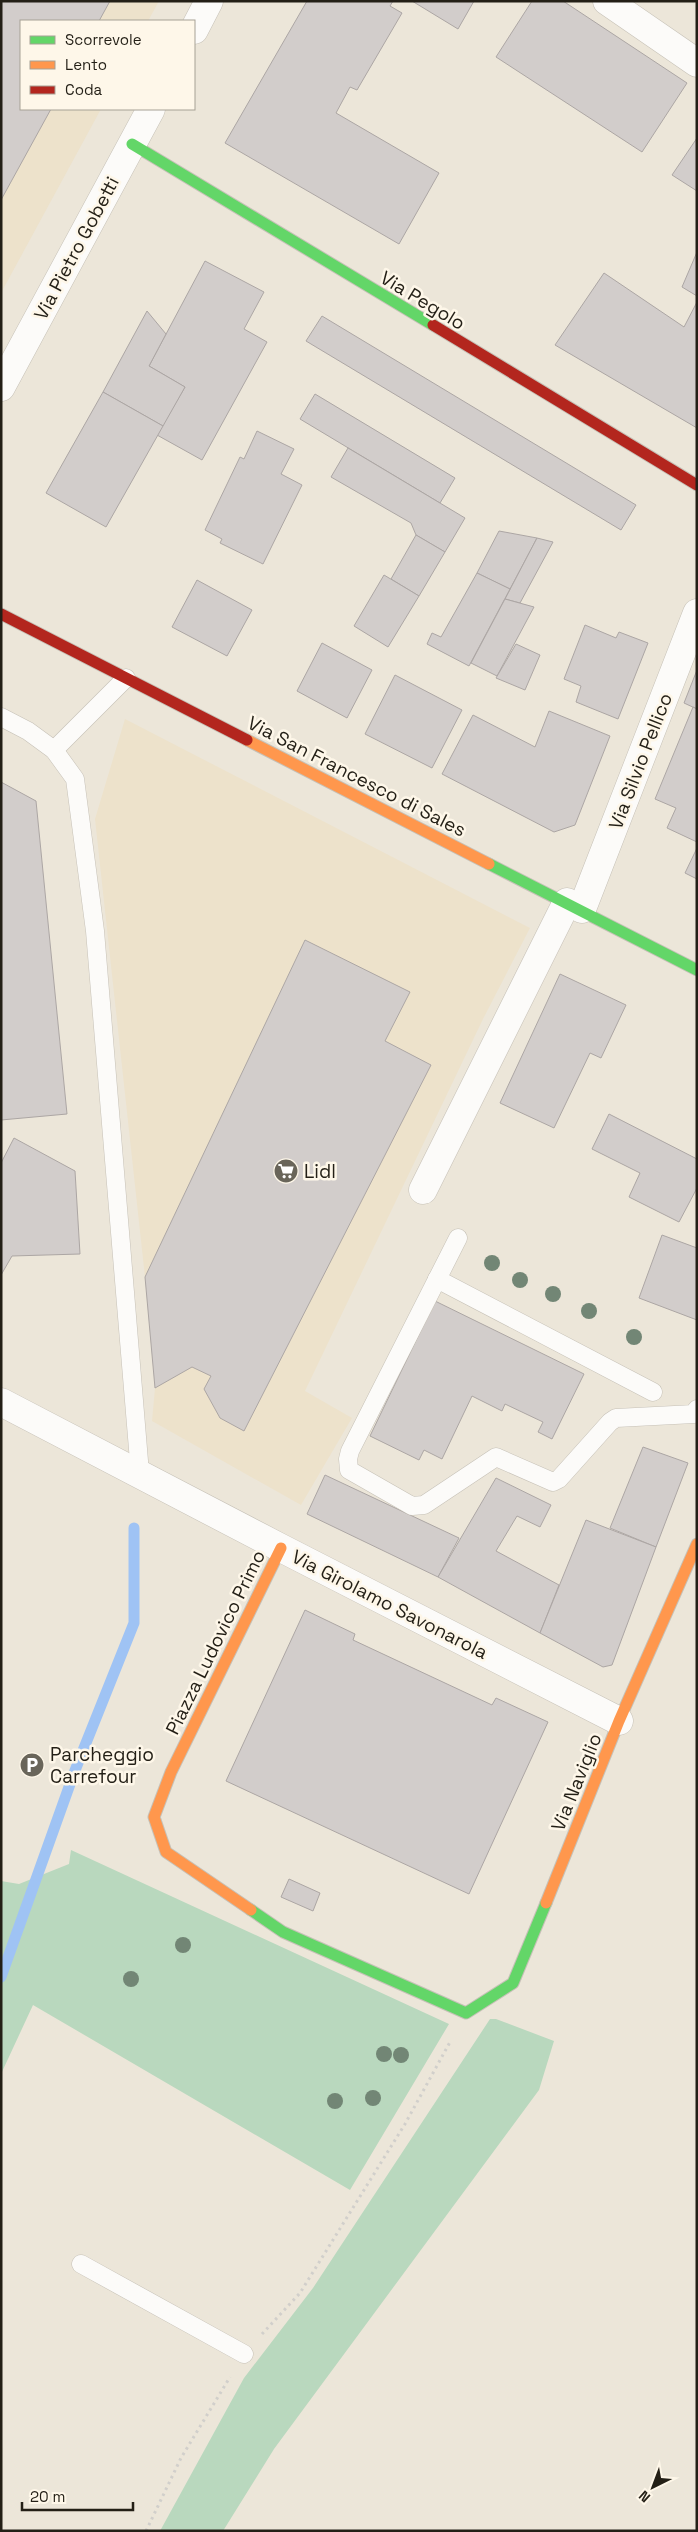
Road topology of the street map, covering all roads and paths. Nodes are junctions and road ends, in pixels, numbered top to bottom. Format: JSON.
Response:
{"nodes":[{"id":1,"x":209,"y":1,"type":"edge"},
{"id":2,"x":607,"y":1,"type":"edge"},
{"id":3,"x":195,"y":28,"type":"edge"},
{"id":4,"x":697,"y":63,"type":"edge"},
{"id":5,"x":150,"y":110,"type":"edge"},
{"id":6,"x":132,"y":144,"type":"junction"},
{"id":7,"x":1,"y":387,"type":"edge"},
{"id":8,"x":697,"y":485,"type":"edge"},
{"id":9,"x":697,"y":612,"type":"edge"},
{"id":10,"x":1,"y":614,"type":"edge"},
{"id":11,"x":126,"y":678,"type":"junction"},
{"id":12,"x":1,"y":717,"type":"edge"},
{"id":13,"x":54,"y":750,"type":"junction"},
{"id":14,"x":574,"y":906,"type":"junction"},
{"id":15,"x":697,"y":970,"type":"edge"},
{"id":16,"x":423,"y":1190,"type":"dead end"},
{"id":17,"x":458,"y":1238,"type":"dead end"},
{"id":18,"x":437,"y":1280,"type":"junction"},
{"id":19,"x":654,"y":1392,"type":"dead end"},
{"id":20,"x":1,"y":1402,"type":"edge"},
{"id":21,"x":696,"y":1414,"type":"edge"},
{"id":22,"x":140,"y":1473,"type":"junction"},
{"id":23,"x":697,"y":1544,"type":"edge"},
{"id":24,"x":281,"y":1548,"type":"junction"},
{"id":25,"x":620,"y":1721,"type":"junction"},
{"id":26,"x":466,"y":2013,"type":"junction"},
{"id":27,"x":81,"y":2264,"type":"dead end"},
{"id":28,"x":244,"y":2354,"type":"junction"},
{"id":29,"x":146,"y":2531,"type":"edge"}],
"edges":[{"from":1,"to":3,"type":"street"},
{"from":2,"to":4,"type":"street"},
{"from":5,"to":6,"type":"street","name":"Via Pietro Gobetti"},
{"from":6,"to":7,"type":"street","name":"Via Pietro Gobetti"},
{"from":6,"to":8,"type":"street","name":"Via Pegolo"},
{"from":9,"to":14,"type":"street","name":"Via Silvio Pellico"},
{"from":10,"to":11,"type":"street","name":"Via San Francesco di Sales"},
{"from":11,"to":13,"type":"lane"},
{"from":11,"to":14,"type":"street","name":"Via San Francesco di Sales"},
{"from":12,"to":13,"type":"lane"},
{"from":13,"to":22,"type":"lane"},
{"from":14,"to":15,"type":"street","name":"Via San Francesco di Sales"},
{"from":14,"to":16,"type":"street","name":"Via Silvio Pellico"},
{"from":17,"to":18,"type":"lane"},
{"from":18,"to":19,"type":"lane"},
{"from":18,"to":21,"type":"lane"},
{"from":20,"to":22,"type":"street","name":"Via Girolamo Savonarola"},
{"from":22,"to":24,"type":"street","name":"Via Girolamo Savonarola"},
{"from":23,"to":25,"type":"street","name":"Via Naviglio"},
{"from":24,"to":25,"type":"street","name":"Via Girolamo Savonarola"},
{"from":24,"to":26,"type":"street","name":"Piazza Ludovico Primo"},
{"from":25,"to":26,"type":"street","name":"Via Naviglio"},
{"from":26,"to":28,"type":"path"},
{"from":27,"to":28,"type":"lane"},
{"from":28,"to":29,"type":"path"}]}
